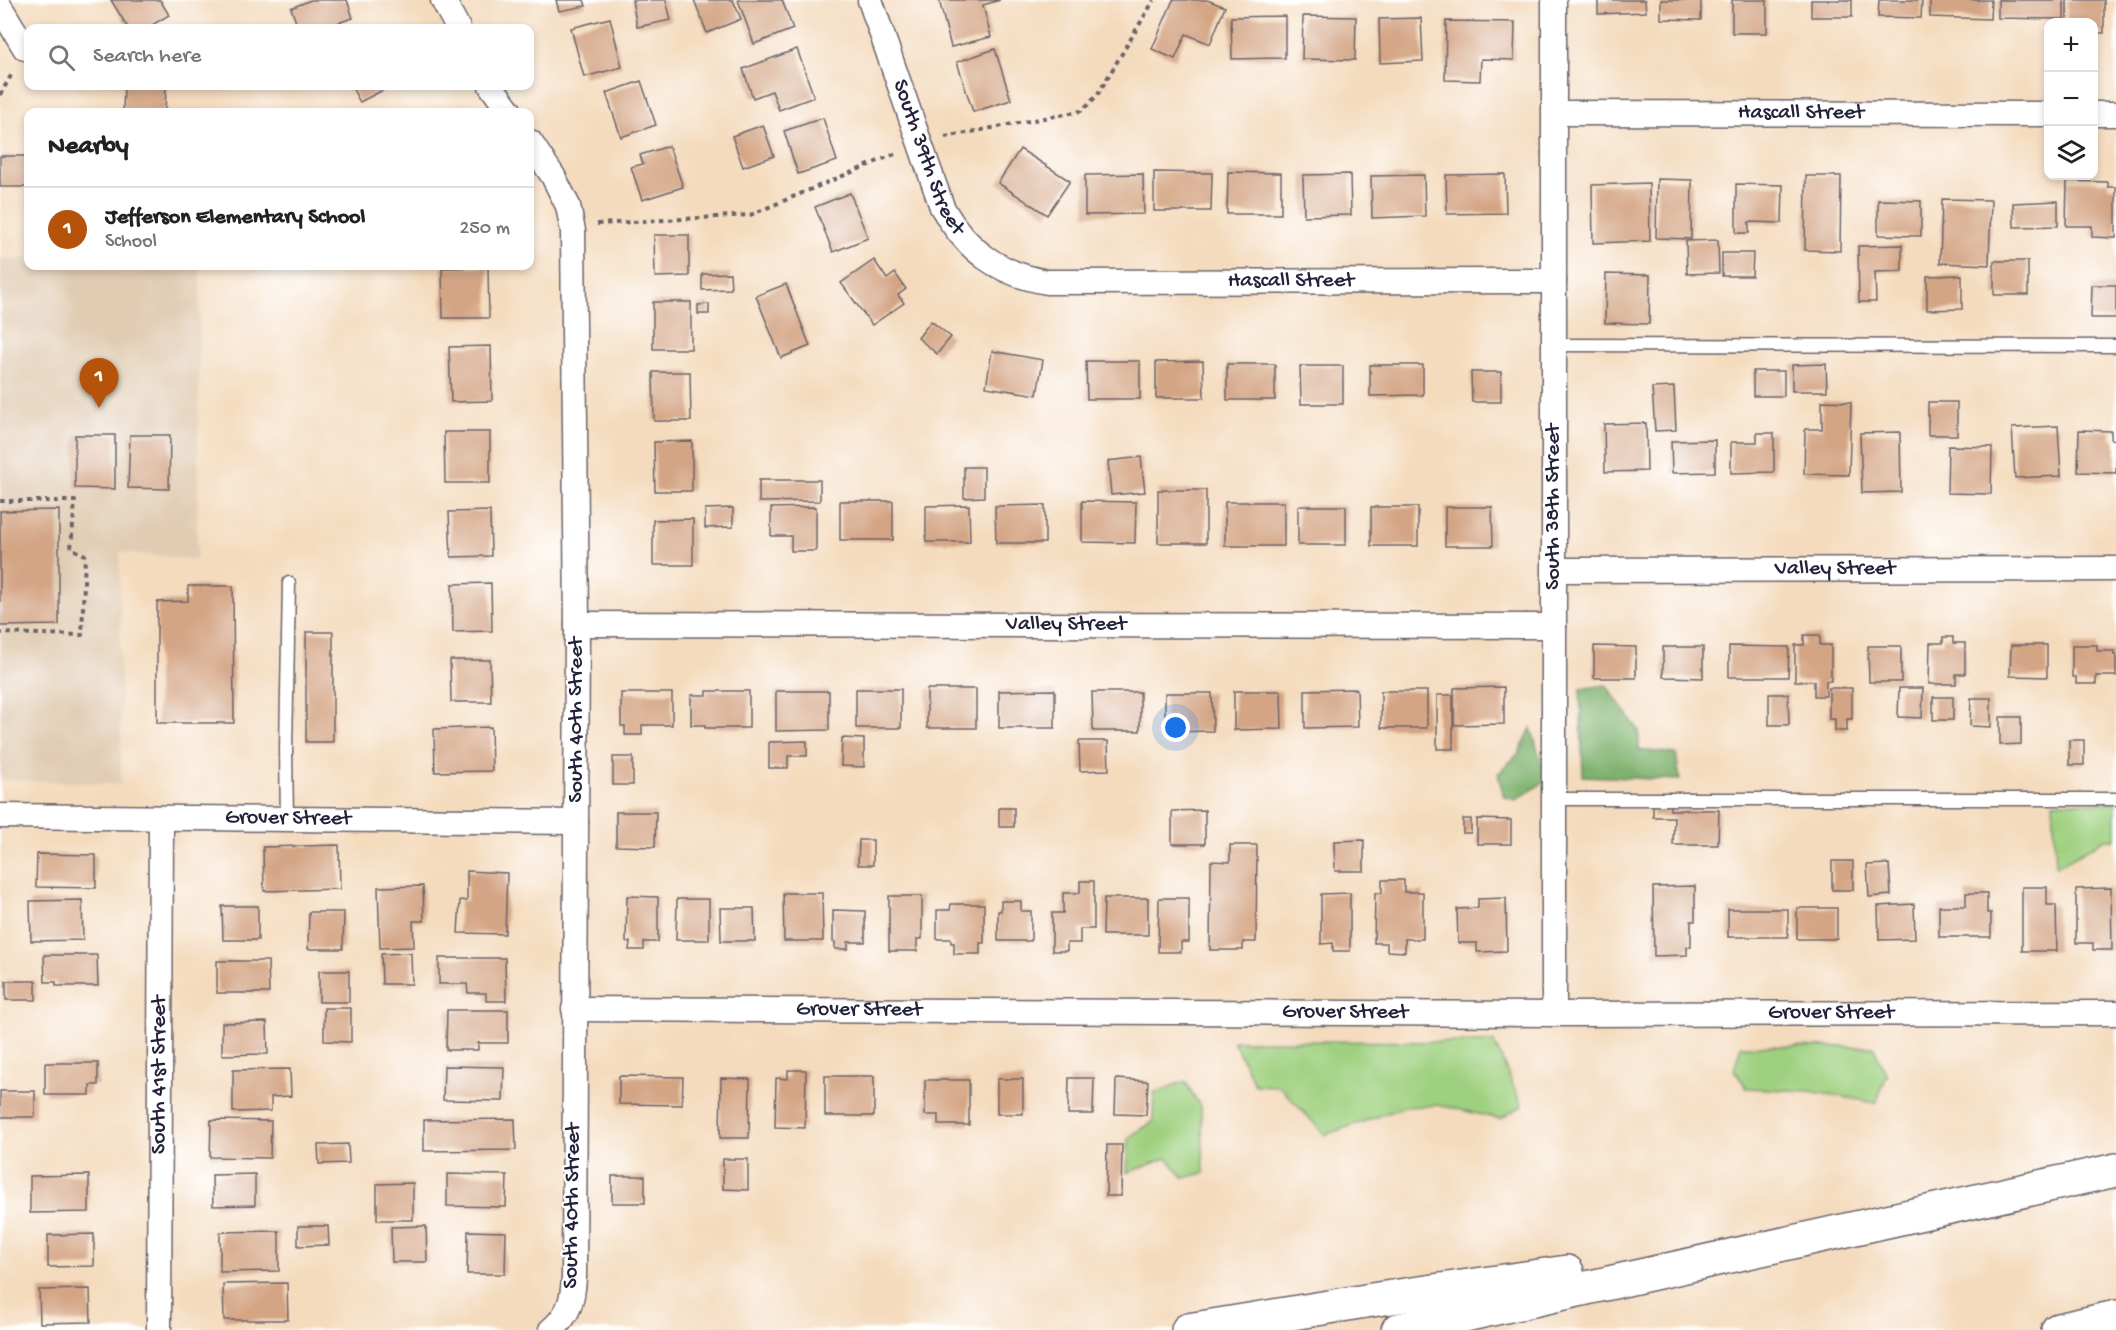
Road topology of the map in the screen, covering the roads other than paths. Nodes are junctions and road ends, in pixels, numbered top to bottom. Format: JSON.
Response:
{"nodes":[{"id":1,"x":443,"y":0,"type":"edge"},
{"id":2,"x":870,"y":0,"type":"edge"},
{"id":3,"x":1554,"y":0,"type":"edge"},
{"id":4,"x":0,"y":7,"type":"edge"},
{"id":5,"x":456,"y":24,"type":"edge"},
{"id":6,"x":24,"y":46,"type":"edge"},
{"id":7,"x":494,"y":90,"type":"edge"},
{"id":8,"x":507,"y":108,"type":"edge"},
{"id":9,"x":1555,"y":113,"type":"junction"},
{"id":10,"x":2044,"y":114,"type":"edge"},
{"id":11,"x":2098,"y":114,"type":"edge"},
{"id":12,"x":2116,"y":114,"type":"edge"},
{"id":13,"x":534,"y":148,"type":"edge"},
{"id":14,"x":1028,"y":279,"type":"joint"},
{"id":15,"x":1554,"y":281,"type":"junction"},
{"id":16,"x":1554,"y":345,"type":"junction"},
{"id":17,"x":2116,"y":346,"type":"edge"},
{"id":18,"x":2116,"y":569,"type":"edge"},
{"id":19,"x":1555,"y":570,"type":"junction"},
{"id":20,"x":290,"y":583,"type":"dead end"},
{"id":21,"x":577,"y":624,"type":"junction"},
{"id":22,"x":1554,"y":626,"type":"junction"},
{"id":23,"x":1554,"y":799,"type":"junction"},
{"id":24,"x":2116,"y":799,"type":"edge"},
{"id":25,"x":0,"y":816,"type":"edge"},
{"id":26,"x":161,"y":819,"type":"junction"},
{"id":27,"x":287,"y":820,"type":"junction"},
{"id":28,"x":576,"y":822,"type":"junction"},
{"id":29,"x":574,"y":1009,"type":"junction"},
{"id":30,"x":2116,"y":1013,"type":"edge"},
{"id":31,"x":1554,"y":1014,"type":"junction"},
{"id":32,"x":2116,"y":1170,"type":"edge"},
{"id":33,"x":1818,"y":1236,"type":"junction"},
{"id":34,"x":2116,"y":1317,"type":"edge"},
{"id":35,"x":159,"y":1330,"type":"edge"},
{"id":36,"x":551,"y":1330,"type":"edge"},
{"id":37,"x":1188,"y":1330,"type":"edge"},
{"id":38,"x":1398,"y":1330,"type":"edge"},
{"id":39,"x":2058,"y":1330,"type":"edge"}],
"edges":[{"from":1,"to":5,"type":"street"},
{"from":2,"to":14,"type":"street","name":"South 39th Street"},
{"from":3,"to":9,"type":"street","name":"South 38th Street"},
{"from":4,"to":6,"type":"street"},
{"from":7,"to":8,"type":"street"},
{"from":9,"to":10,"type":"street","name":"Hascall Street"},
{"from":9,"to":15,"type":"street","name":"South 38th Street"},
{"from":11,"to":12,"type":"street"},
{"from":13,"to":21,"type":"street","name":"South 40th Street"},
{"from":14,"to":15,"type":"street","name":"Hascall Street"},
{"from":15,"to":16,"type":"street","name":"South 38th Street"},
{"from":16,"to":17,"type":"lane"},
{"from":16,"to":19,"type":"street","name":"South 38th Street"},
{"from":18,"to":19,"type":"street","name":"Valley Street"},
{"from":19,"to":22,"type":"street","name":"South 38th Street"},
{"from":20,"to":27,"type":"lane"},
{"from":21,"to":22,"type":"street","name":"Valley Street"},
{"from":21,"to":28,"type":"street","name":"South 40th Street"},
{"from":22,"to":23,"type":"street","name":"South 38th Street"},
{"from":23,"to":24,"type":"lane"},
{"from":23,"to":31,"type":"street","name":"South 38th Street"},
{"from":25,"to":26,"type":"street","name":"Grover Street"},
{"from":26,"to":27,"type":"street","name":"Grover Street"},
{"from":26,"to":35,"type":"street","name":"South 41st Street"},
{"from":27,"to":28,"type":"street","name":"Grover Street"},
{"from":28,"to":29,"type":"street","name":"South 40th Street"},
{"from":29,"to":31,"type":"street","name":"Grover Street"},
{"from":29,"to":36,"type":"street","name":"South 40th Street"},
{"from":30,"to":31,"type":"street","name":"Grover Street"},
{"from":32,"to":33,"type":"highway"},
{"from":33,"to":37,"type":"highway"},
{"from":33,"to":38,"type":"highway"},
{"from":34,"to":39,"type":"highway"}]}
